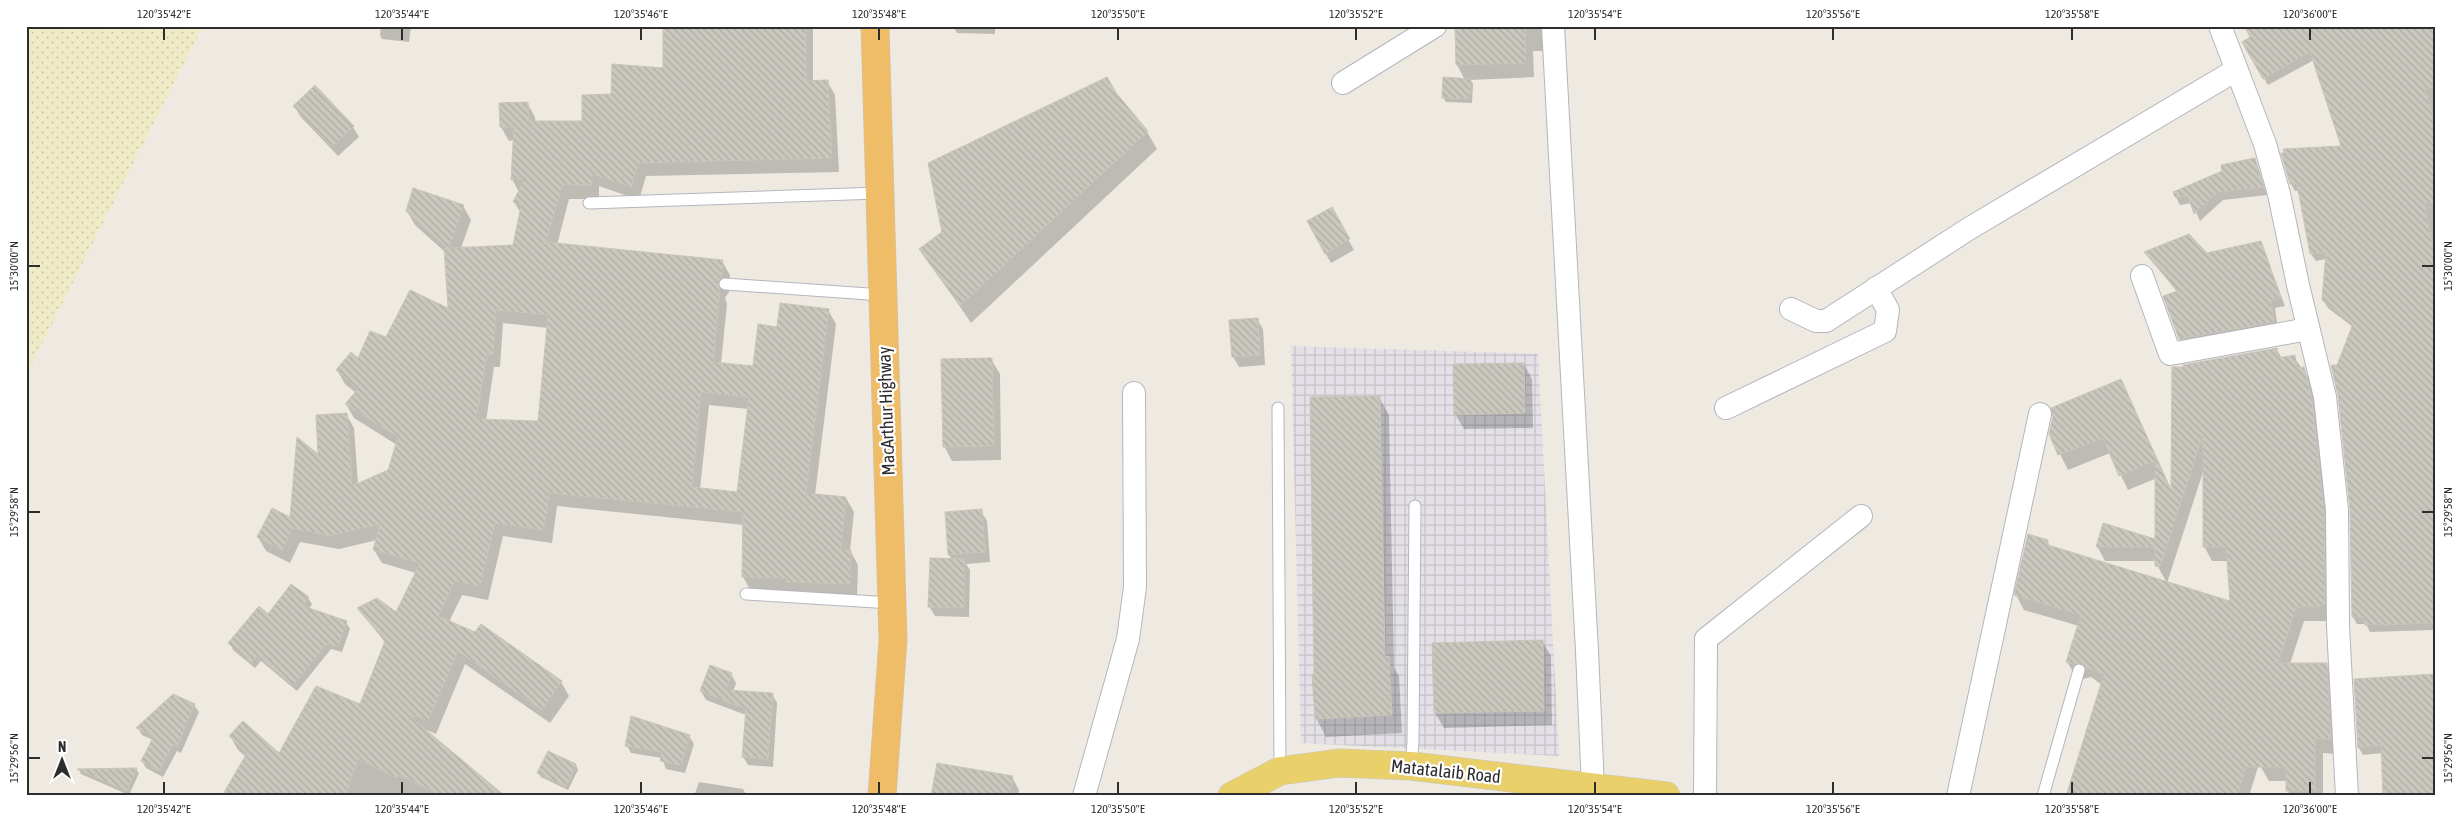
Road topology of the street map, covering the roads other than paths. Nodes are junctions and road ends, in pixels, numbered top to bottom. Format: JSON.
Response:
{"nodes":[{"id":1,"x":874,"y":26,"type":"edge"},
{"id":2,"x":1435,"y":26,"type":"edge"},
{"id":3,"x":1553,"y":26,"type":"edge"},
{"id":4,"x":2220,"y":26,"type":"edge"},
{"id":5,"x":2236,"y":70,"type":"junction"},
{"id":6,"x":1343,"y":83,"type":"dead end"},
{"id":7,"x":880,"y":193,"type":"junction"},
{"id":8,"x":589,"y":203,"type":"dead end"},
{"id":9,"x":2142,"y":276,"type":"dead end"},
{"id":10,"x":725,"y":284,"type":"dead end"},
{"id":11,"x":1876,"y":288,"type":"junction"},
{"id":12,"x":882,"y":295,"type":"junction"},
{"id":13,"x":1791,"y":309,"type":"dead end"},
{"id":14,"x":2308,"y":329,"type":"junction"},
{"id":15,"x":1134,"y":393,"type":"dead end"},
{"id":16,"x":1278,"y":408,"type":"dead end"},
{"id":17,"x":1726,"y":408,"type":"dead end"},
{"id":18,"x":2040,"y":414,"type":"dead end"},
{"id":19,"x":1415,"y":506,"type":"dead end"},
{"id":20,"x":1861,"y":516,"type":"dead end"},
{"id":21,"x":746,"y":594,"type":"dead end"},
{"id":22,"x":892,"y":603,"type":"junction"},
{"id":23,"x":2079,"y":670,"type":"dead end"},
{"id":24,"x":1411,"y":766,"type":"junction"},
{"id":25,"x":1280,"y":771,"type":"junction"},
{"id":26,"x":1592,"y":788,"type":"junction"},
{"id":27,"x":882,"y":796,"type":"edge"},
{"id":28,"x":1084,"y":796,"type":"edge"},
{"id":29,"x":1232,"y":796,"type":"edge"},
{"id":30,"x":1666,"y":796,"type":"edge"},
{"id":31,"x":1705,"y":796,"type":"edge"},
{"id":32,"x":1958,"y":796,"type":"edge"},
{"id":33,"x":2043,"y":796,"type":"edge"},
{"id":34,"x":2347,"y":796,"type":"edge"}],
"edges":[{"from":1,"to":7,"type":"highway","name":"MacArthur Highway"},
{"from":2,"to":6,"type":"street"},
{"from":3,"to":26,"type":"street"},
{"from":4,"to":5,"type":"street"},
{"from":5,"to":11,"type":"street"},
{"from":5,"to":14,"type":"street"},
{"from":7,"to":8,"type":"lane"},
{"from":7,"to":12,"type":"highway","name":"MacArthur Highway"},
{"from":9,"to":14,"type":"street"},
{"from":10,"to":12,"type":"lane"},
{"from":11,"to":13,"type":"street"},
{"from":11,"to":17,"type":"street"},
{"from":12,"to":22,"type":"highway","name":"MacArthur Highway"},
{"from":14,"to":34,"type":"street"},
{"from":15,"to":28,"type":"street"},
{"from":16,"to":25,"type":"lane"},
{"from":18,"to":32,"type":"street"},
{"from":19,"to":24,"type":"lane"},
{"from":20,"to":31,"type":"street"},
{"from":21,"to":22,"type":"lane"},
{"from":22,"to":27,"type":"highway","name":"MacArthur Highway"},
{"from":23,"to":33,"type":"lane"},
{"from":24,"to":25,"type":"main road","name":"Matatalaib Road"},
{"from":24,"to":26,"type":"main road","name":"Matatalaib Road"},
{"from":25,"to":29,"type":"main road","name":"Matatalaib Road"},
{"from":26,"to":30,"type":"main road","name":"Matatalaib Road"}]}
